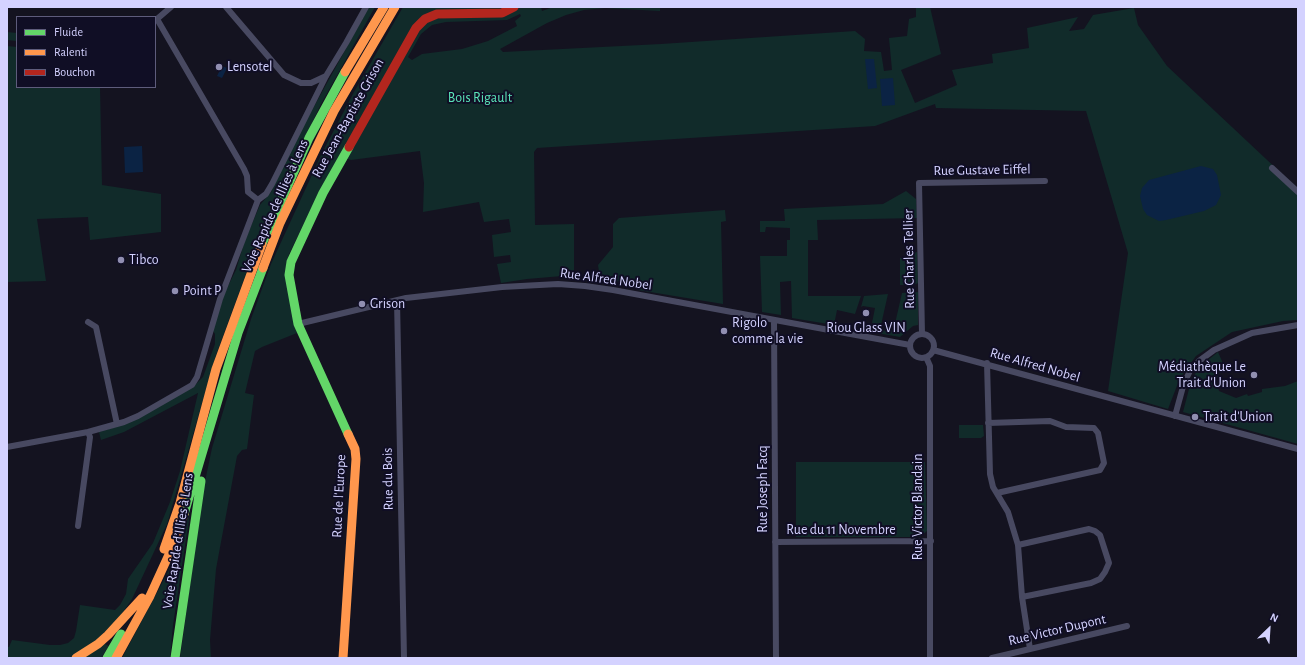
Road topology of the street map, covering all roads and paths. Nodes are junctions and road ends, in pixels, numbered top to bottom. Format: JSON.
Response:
{"nodes":[{"id":1,"x":171,"y":7,"type":"edge"},
{"id":2,"x":226,"y":7,"type":"edge"},
{"id":3,"x":366,"y":7,"type":"edge"},
{"id":4,"x":384,"y":7,"type":"edge"},
{"id":5,"x":395,"y":7,"type":"edge"},
{"id":6,"x":514,"y":7,"type":"edge"},
{"id":7,"x":326,"y":76,"type":"junction"},
{"id":8,"x":311,"y":83,"type":"junction"},
{"id":9,"x":316,"y":96,"type":"junction"},
{"id":10,"x":1272,"y":168,"type":"dead end"},
{"id":11,"x":1045,"y":180,"type":"dead end"},
{"id":12,"x":919,"y":183,"type":"joint"},
{"id":13,"x":1298,"y":192,"type":"edge"},
{"id":14,"x":258,"y":200,"type":"junction"},
{"id":15,"x":397,"y":300,"type":"junction"},
{"id":16,"x":774,"y":320,"type":"junction"},
{"id":17,"x":88,"y":322,"type":"dead end"},
{"id":18,"x":298,"y":324,"type":"junction"},
{"id":19,"x":1298,"y":325,"type":"edge"},
{"id":20,"x":922,"y":334,"type":"junction"},
{"id":21,"x":910,"y":344,"type":"junction"},
{"id":22,"x":933,"y":350,"type":"junction"},
{"id":23,"x":926,"y":357,"type":"junction"},
{"id":24,"x":987,"y":363,"type":"junction"},
{"id":25,"x":1175,"y":416,"type":"junction"},
{"id":26,"x":988,"y":423,"type":"junction"},
{"id":27,"x":117,"y":424,"type":"junction"},
{"id":28,"x":209,"y":430,"type":"junction"},
{"id":29,"x":88,"y":432,"type":"junction"},
{"id":30,"x":7,"y":447,"type":"edge"},
{"id":31,"x":1298,"y":449,"type":"edge"},
{"id":32,"x":997,"y":493,"type":"junction"},
{"id":33,"x":78,"y":526,"type":"dead end"},
{"id":34,"x":931,"y":541,"type":"junction"},
{"id":35,"x":776,"y":542,"type":"junction"},
{"id":36,"x":1018,"y":545,"type":"junction"},
{"id":37,"x":1022,"y":597,"type":"junction"},
{"id":38,"x":142,"y":598,"type":"junction"},
{"id":39,"x":1127,"y":626,"type":"dead end"},
{"id":40,"x":1030,"y":649,"type":"junction"},
{"id":41,"x":76,"y":658,"type":"edge"},
{"id":42,"x":107,"y":658,"type":"edge"},
{"id":43,"x":116,"y":658,"type":"edge"},
{"id":44,"x":175,"y":658,"type":"edge"},
{"id":45,"x":343,"y":658,"type":"edge"},
{"id":46,"x":404,"y":658,"type":"edge"},
{"id":47,"x":776,"y":658,"type":"edge"},
{"id":48,"x":930,"y":658,"type":"edge"},
{"id":49,"x":992,"y":658,"type":"edge"}],
"edges":[{"from":1,"to":14,"type":"street"},
{"from":2,"to":8,"type":"street"},
{"from":3,"to":7,"type":"street"},
{"from":4,"to":38,"type":"main road"},
{"from":5,"to":28,"type":"main road","name":"Voie Rapide de Illies à Lens"},
{"from":6,"to":18,"type":"main road","name":"Rue Jean-Baptiste Grison"},
{"from":7,"to":8,"type":"street"},
{"from":7,"to":9,"type":"street"},
{"from":8,"to":9,"type":"street"},
{"from":9,"to":14,"type":"street"},
{"from":10,"to":13,"type":"street"},
{"from":11,"to":12,"type":"street","name":"Rue Gustave Eiffel"},
{"from":12,"to":20,"type":"street","name":"Rue Charles Tellier"},
{"from":14,"to":27,"type":"street"},
{"from":15,"to":16,"type":"street","name":"Rue Alfred Nobel"},
{"from":15,"to":18,"type":"street","name":"Rue Alfred Nobel"},
{"from":15,"to":46,"type":"street","name":"Rue du Bois"},
{"from":16,"to":21,"type":"street","name":"Rue Alfred Nobel"},
{"from":16,"to":35,"type":"street","name":"Rue Joseph Facq"},
{"from":17,"to":27,"type":"street"},
{"from":18,"to":45,"type":"main road","name":"Rue de l'Europe"},
{"from":19,"to":25,"type":"street"},
{"from":20,"to":21,"type":"street"},
{"from":20,"to":22,"type":"street"},
{"from":21,"to":23,"type":"street"},
{"from":22,"to":23,"type":"street"},
{"from":22,"to":24,"type":"street","name":"Rue Alfred Nobel"},
{"from":23,"to":34,"type":"street","name":"Rue Victor Blandain"},
{"from":24,"to":25,"type":"street","name":"Rue Alfred Nobel"},
{"from":24,"to":26,"type":"street"},
{"from":25,"to":31,"type":"street","name":"Rue Alfred Nobel"},
{"from":26,"to":32,"type":"street"},
{"from":26,"to":32,"type":"street"},
{"from":27,"to":29,"type":"street"},
{"from":28,"to":43,"type":"main road"},
{"from":28,"to":44,"type":"main road","name":"Voie Rapide d’Illies à Lens"},
{"from":29,"to":30,"type":"street"},
{"from":29,"to":33,"type":"street"},
{"from":32,"to":36,"type":"street"},
{"from":34,"to":35,"type":"street","name":"Rue du 11 Novembre"},
{"from":34,"to":48,"type":"street","name":"Rue Victor Blandain"},
{"from":35,"to":47,"type":"street","name":"Rue Joseph Facq"},
{"from":36,"to":37,"type":"street"},
{"from":36,"to":37,"type":"street"},
{"from":37,"to":40,"type":"street"},
{"from":38,"to":41,"type":"main road"},
{"from":38,"to":42,"type":"main road"},
{"from":39,"to":40,"type":"street","name":"Rue Victor Dupont"},
{"from":40,"to":49,"type":"street","name":"Rue Victor Dupont"}]}
